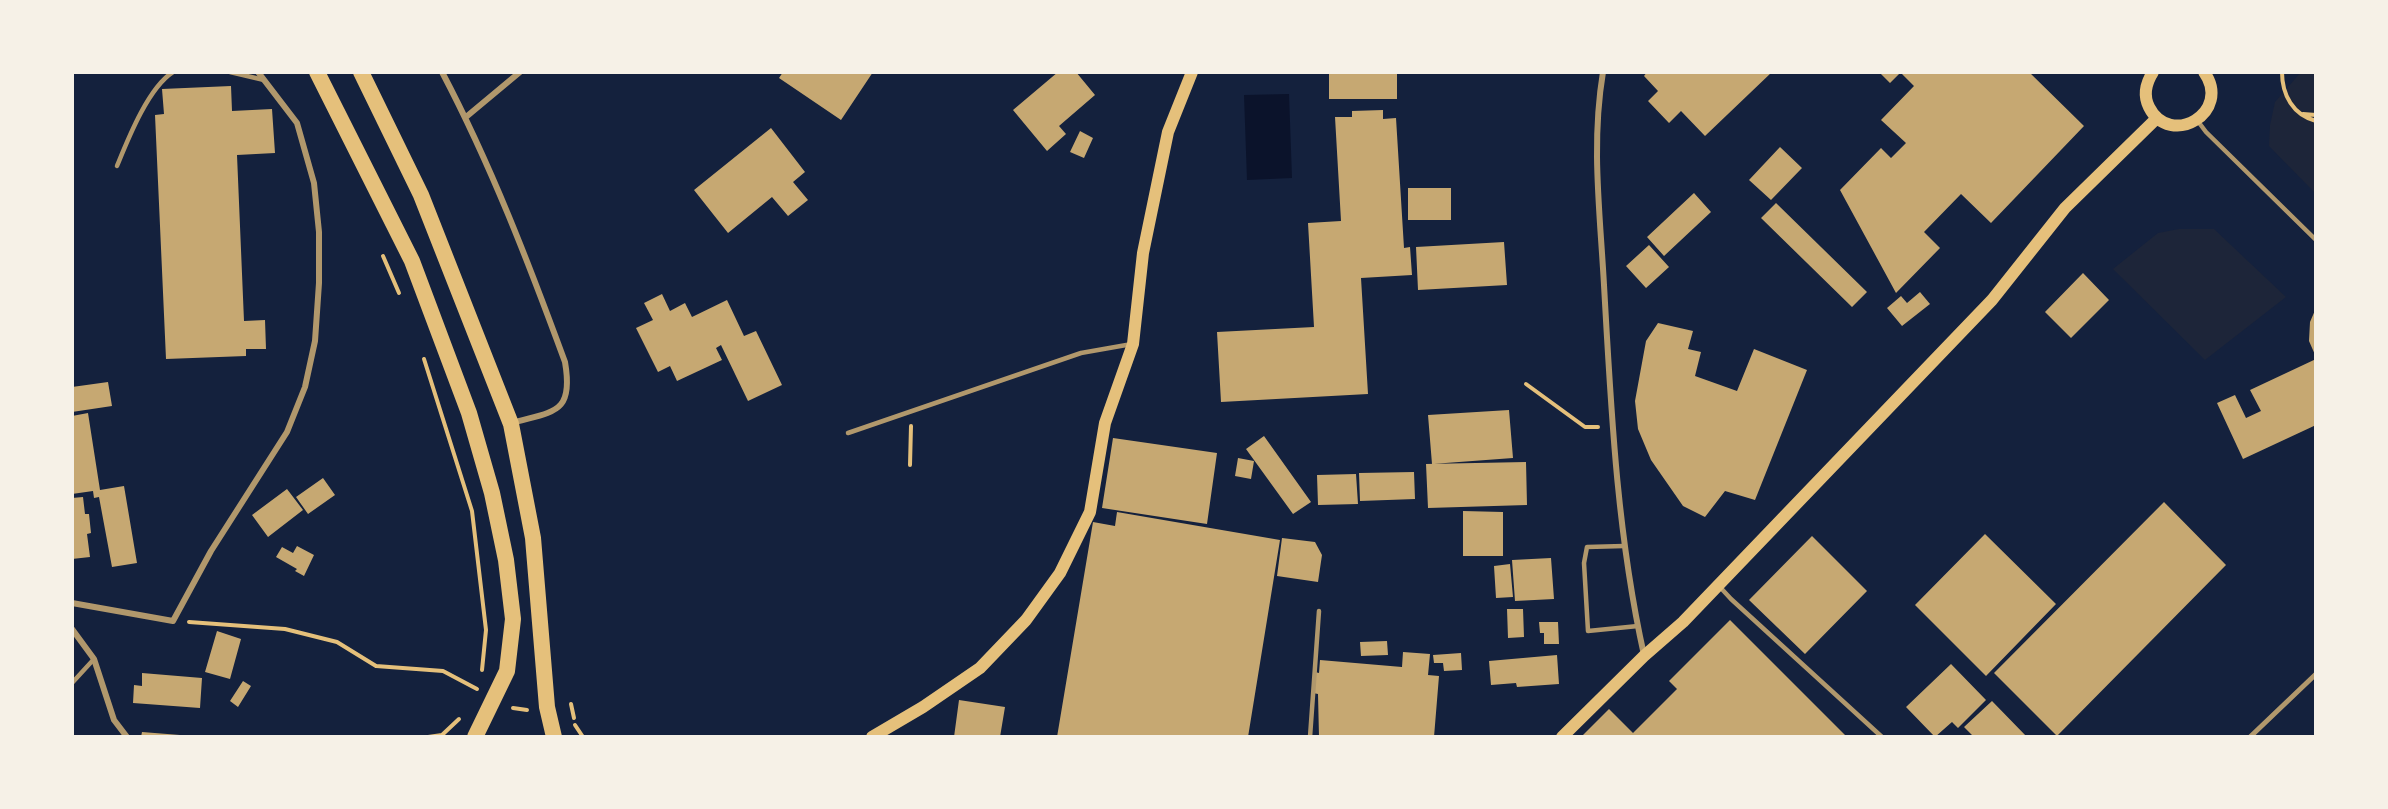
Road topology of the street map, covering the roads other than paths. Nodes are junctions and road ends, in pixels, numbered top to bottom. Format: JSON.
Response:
{"nodes":[{"id":1,"x":171,"y":72,"type":"edge"},
{"id":2,"x":230,"y":72,"type":"edge"},
{"id":3,"x":258,"y":72,"type":"edge"},
{"id":4,"x":316,"y":72,"type":"edge"},
{"id":5,"x":362,"y":72,"type":"edge"},
{"id":6,"x":442,"y":72,"type":"edge"},
{"id":7,"x":520,"y":72,"type":"edge"},
{"id":8,"x":1192,"y":72,"type":"edge"},
{"id":9,"x":1603,"y":72,"type":"edge"},
{"id":10,"x":2153,"y":72,"type":"edge"},
{"id":11,"x":2204,"y":72,"type":"edge"},
{"id":12,"x":264,"y":80,"type":"junction"},
{"id":13,"x":466,"y":117,"type":"junction"},
{"id":14,"x":2157,"y":117,"type":"junction"},
{"id":15,"x":2197,"y":120,"type":"junction"},
{"id":16,"x":117,"y":166,"type":"dead end"},
{"id":17,"x":2316,"y":240,"type":"edge"},
{"id":18,"x":1133,"y":344,"type":"junction"},
{"id":19,"x":511,"y":424,"type":"junction"},
{"id":20,"x":849,"y":433,"type":"dead end"},
{"id":21,"x":1624,"y":546,"type":"junction"},
{"id":22,"x":1718,"y":585,"type":"junction"},
{"id":23,"x":72,"y":603,"type":"edge"},
{"id":24,"x":1319,"y":612,"type":"dead end"},
{"id":25,"x":1638,"y":626,"type":"junction"},
{"id":26,"x":72,"y":629,"type":"edge"},
{"id":27,"x":1644,"y":656,"type":"junction"},
{"id":28,"x":94,"y":659,"type":"junction"},
{"id":29,"x":2316,"y":674,"type":"edge"},
{"id":30,"x":72,"y":683,"type":"edge"},
{"id":31,"x":128,"y":737,"type":"edge"},
{"id":32,"x":475,"y":737,"type":"edge"},
{"id":33,"x":554,"y":737,"type":"edge"},
{"id":34,"x":872,"y":737,"type":"edge"},
{"id":35,"x":1310,"y":737,"type":"edge"},
{"id":36,"x":1562,"y":737,"type":"edge"},
{"id":37,"x":1882,"y":737,"type":"edge"},
{"id":38,"x":2250,"y":737,"type":"edge"}],
"edges":[{"from":1,"to":16,"type":"lane"},
{"from":2,"to":12,"type":"lane"},
{"from":3,"to":12,"type":"street"},
{"from":4,"to":32,"type":"highway"},
{"from":5,"to":19,"type":"highway"},
{"from":6,"to":13,"type":"street"},
{"from":7,"to":13,"type":"street"},
{"from":8,"to":18,"type":"main road"},
{"from":9,"to":21,"type":"street"},
{"from":10,"to":14,"type":"main road"},
{"from":11,"to":15,"type":"main road"},
{"from":12,"to":23,"type":"street"},
{"from":13,"to":19,"type":"street"},
{"from":14,"to":15,"type":"main road"},
{"from":14,"to":22,"type":"main road"},
{"from":15,"to":17,"type":"lane"},
{"from":18,"to":20,"type":"lane"},
{"from":18,"to":34,"type":"main road"},
{"from":19,"to":33,"type":"highway"},
{"from":21,"to":25,"type":"street"},
{"from":21,"to":25,"type":"lane"},
{"from":22,"to":27,"type":"main road"},
{"from":22,"to":37,"type":"lane"},
{"from":24,"to":35,"type":"lane"},
{"from":25,"to":27,"type":"street"},
{"from":26,"to":28,"type":"street"},
{"from":27,"to":36,"type":"main road"},
{"from":28,"to":30,"type":"lane"},
{"from":28,"to":31,"type":"street"},
{"from":29,"to":38,"type":"street"}]}
